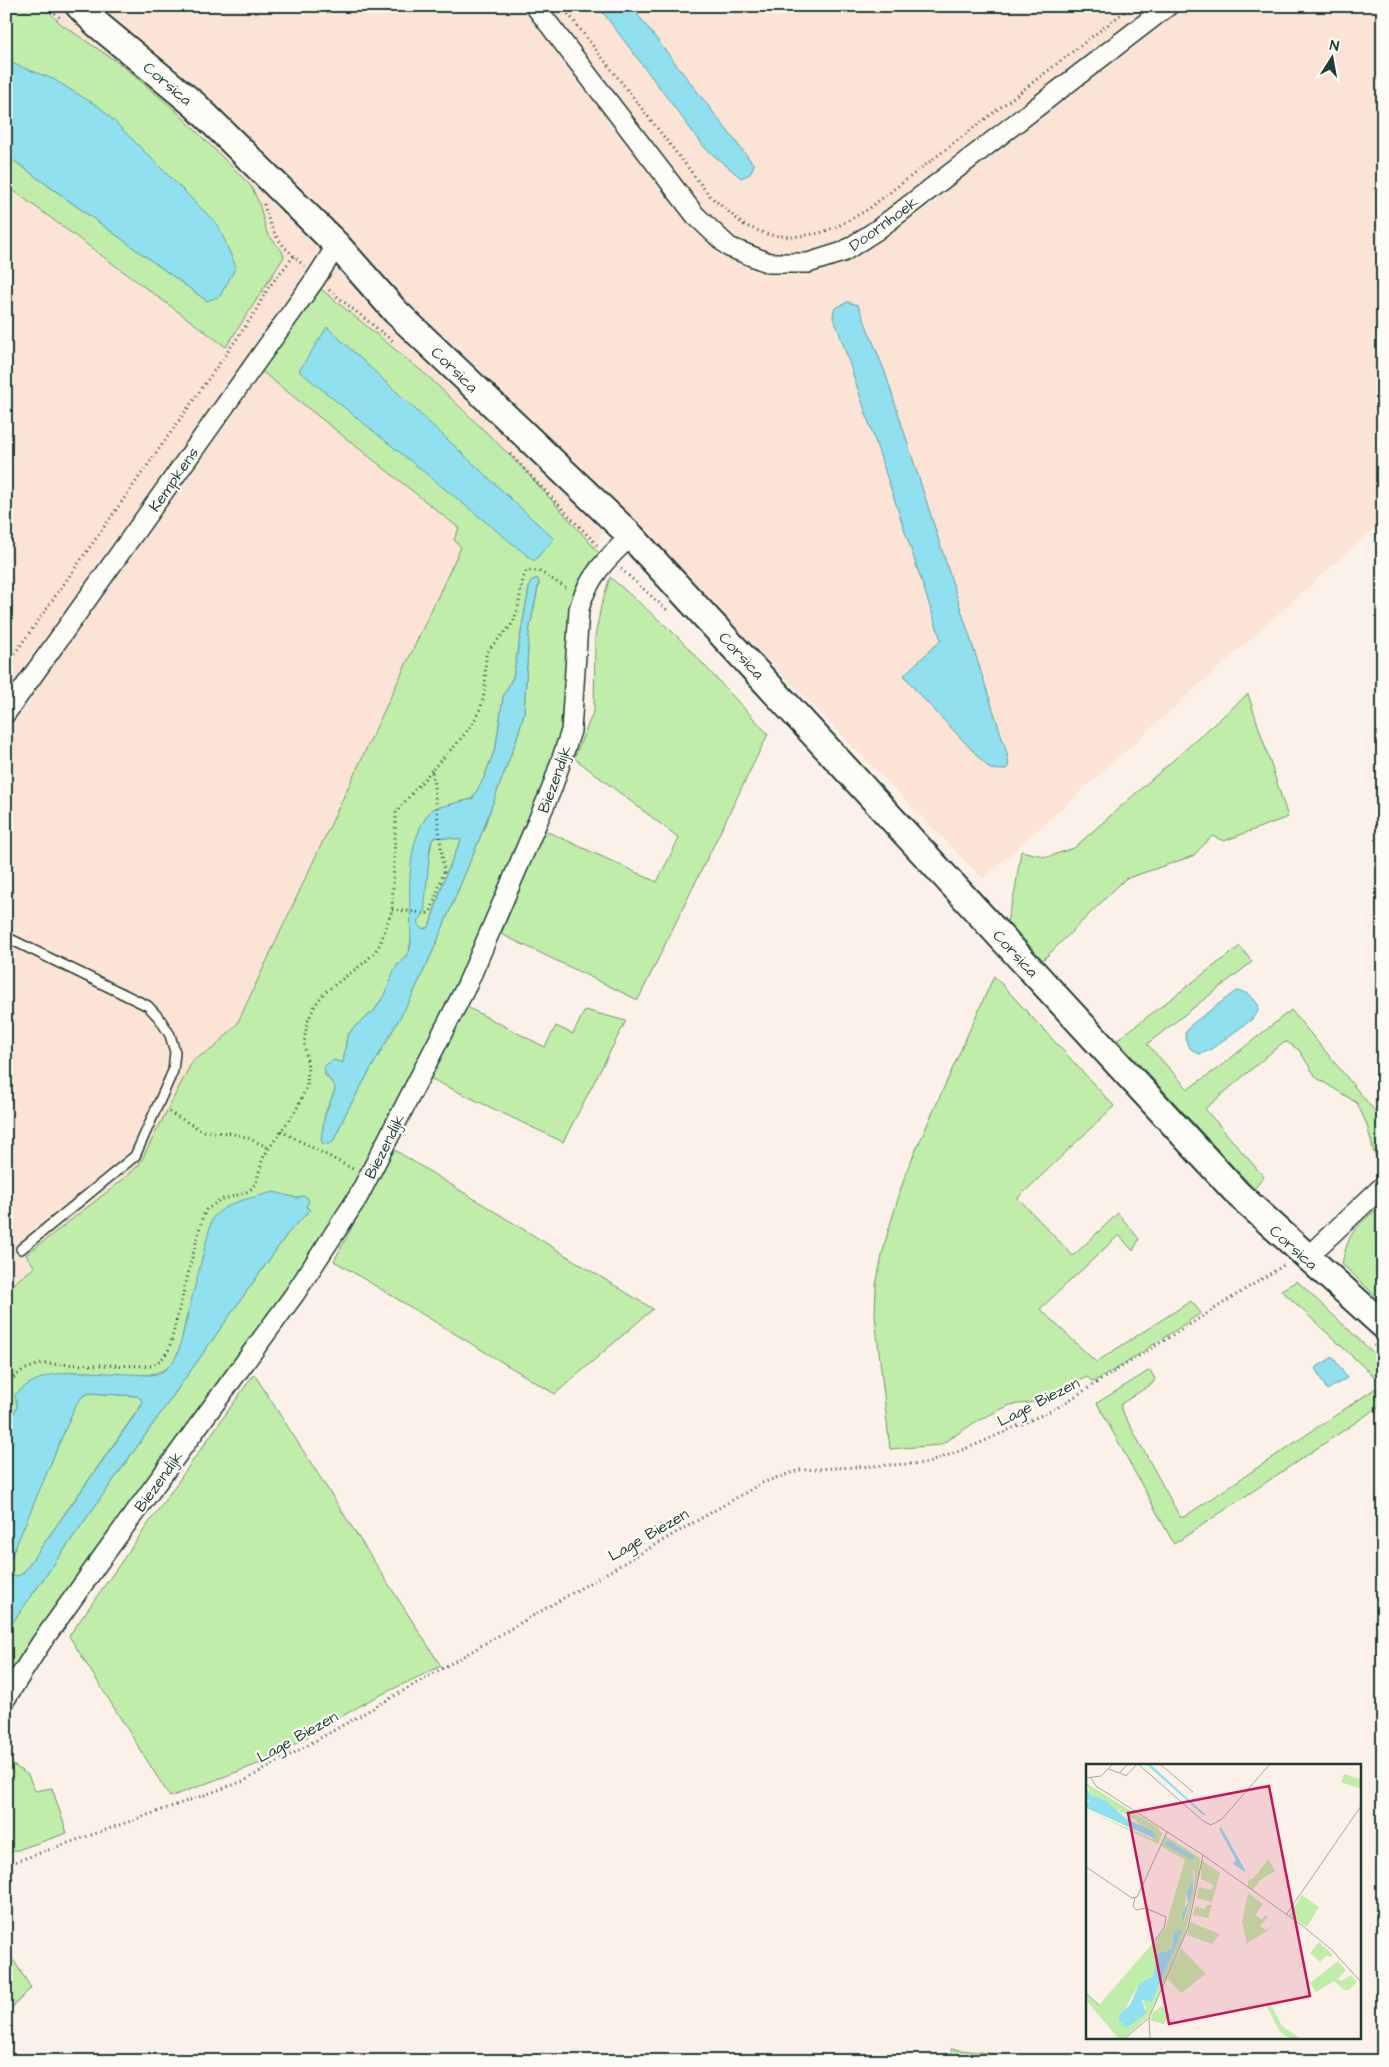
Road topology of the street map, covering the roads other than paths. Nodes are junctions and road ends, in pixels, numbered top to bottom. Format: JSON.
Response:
{"nodes":[{"id":1,"x":79,"y":6,"type":"edge"},
{"id":2,"x":535,"y":6,"type":"edge"},
{"id":3,"x":1168,"y":6,"type":"edge"},
{"id":4,"x":337,"y":245,"type":"junction"},
{"id":5,"x":631,"y":536,"type":"junction"},
{"id":6,"x":6,"y":713,"type":"edge"},
{"id":7,"x":6,"y":937,"type":"edge"},
{"id":8,"x":1383,"y":1186,"type":"edge"},
{"id":9,"x":21,"y":1249,"type":"dead end"},
{"id":10,"x":1306,"y":1258,"type":"junction"},
{"id":11,"x":1383,"y":1325,"type":"edge"},
{"id":12,"x":6,"y":1698,"type":"edge"}],
"edges":[{"from":1,"to":4,"type":"street","name":"Corsica"},
{"from":2,"to":3,"type":"street","name":"Doornhoek"},
{"from":4,"to":5,"type":"street","name":"Corsica"},
{"from":4,"to":6,"type":"street","name":"Kempkens"},
{"from":5,"to":10,"type":"street","name":"Corsica"},
{"from":5,"to":12,"type":"street","name":"Biezendijk"},
{"from":7,"to":9,"type":"lane"},
{"from":8,"to":10,"type":"street"},
{"from":10,"to":11,"type":"street","name":"Corsica"}]}
